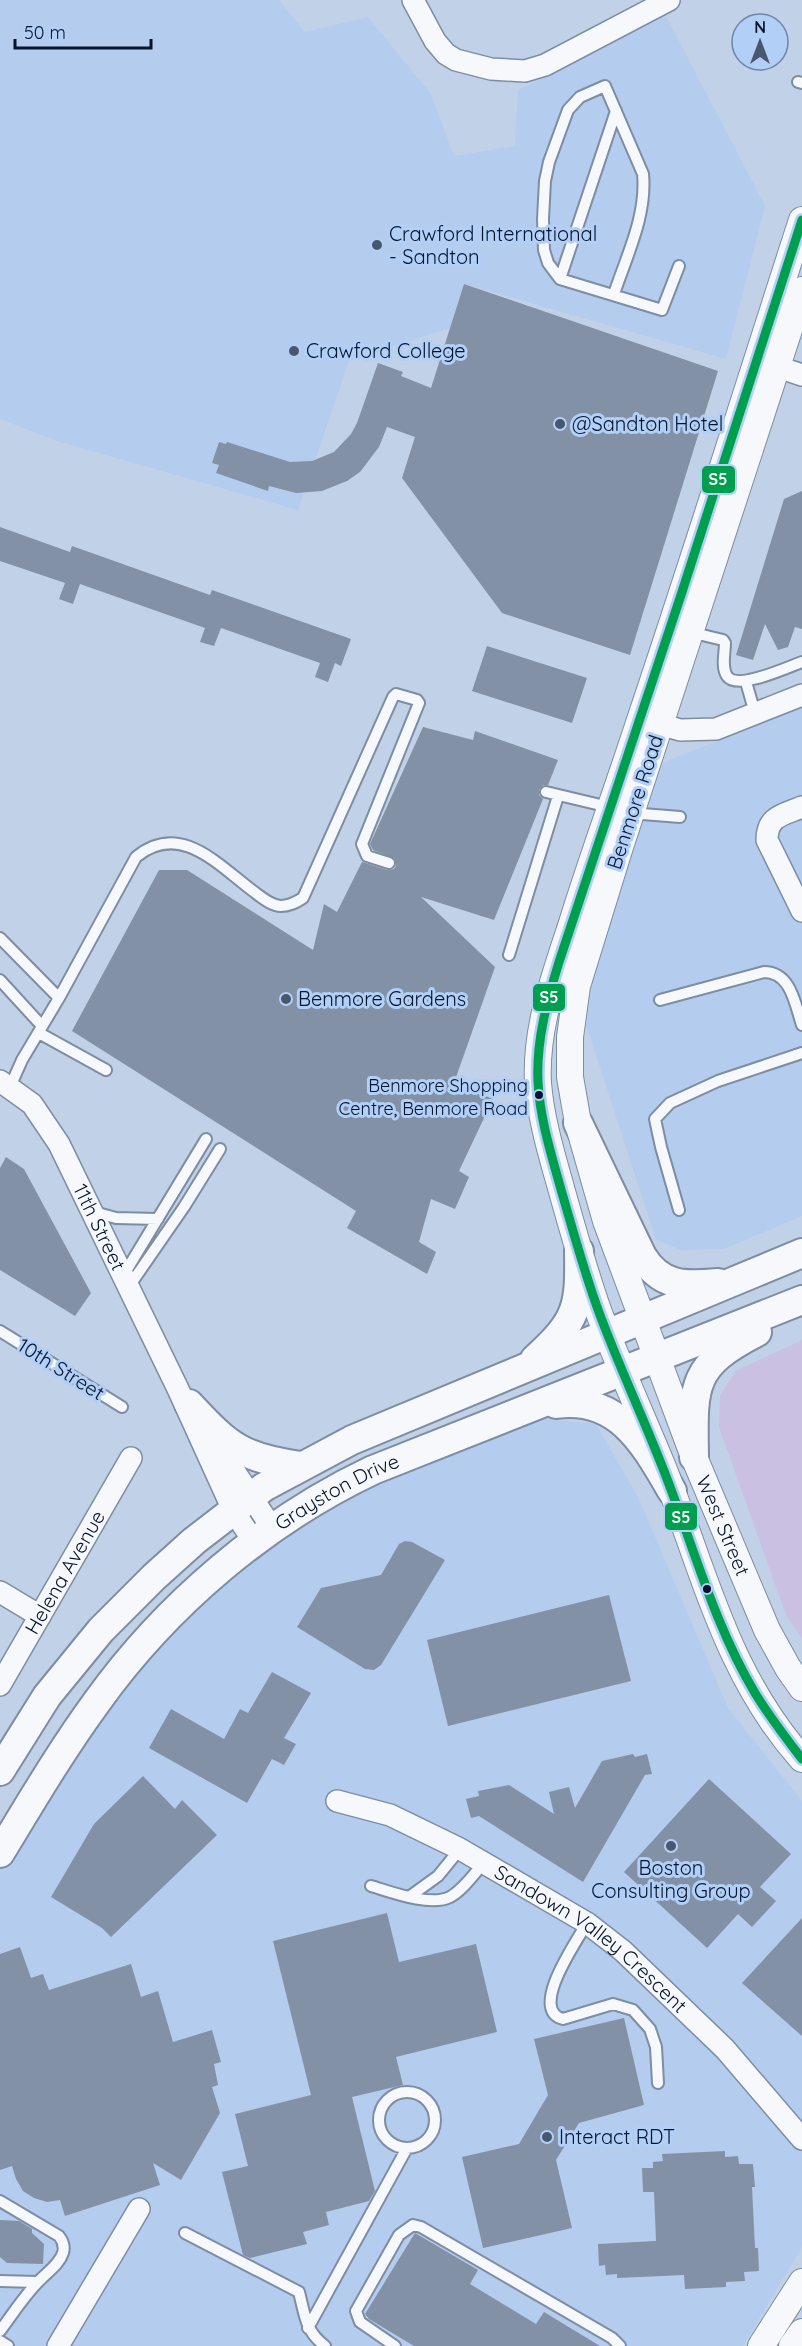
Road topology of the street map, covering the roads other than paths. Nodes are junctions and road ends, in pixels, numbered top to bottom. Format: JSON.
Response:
{"nodes":[{"id":1,"x":412,"y":0,"type":"edge"},
{"id":2,"x":669,"y":0,"type":"edge"},
{"id":3,"x":642,"y":6,"type":"edge"},
{"id":4,"x":616,"y":111,"type":"junction"},
{"id":5,"x":802,"y":220,"type":"edge"},
{"id":6,"x":679,"y":266,"type":"dead end"},
{"id":7,"x":560,"y":279,"type":"junction"},
{"id":8,"x":802,"y":290,"type":"edge"},
{"id":9,"x":614,"y":294,"type":"junction"},
{"id":10,"x":766,"y":364,"type":"junction"},
{"id":11,"x":802,"y":375,"type":"edge"},
{"id":12,"x":690,"y":632,"type":"junction"},
{"id":13,"x":802,"y":662,"type":"edge"},
{"id":14,"x":746,"y":682,"type":"junction"},
{"id":15,"x":802,"y":695,"type":"edge"},
{"id":16,"x":755,"y":713,"type":"junction"},
{"id":17,"x":650,"y":722,"type":"junction"},
{"id":18,"x":546,"y":792,"type":"dead end"},
{"id":19,"x":558,"y":796,"type":"junction"},
{"id":20,"x":802,"y":807,"type":"edge"},
{"id":21,"x":621,"y":810,"type":"junction"},
{"id":22,"x":680,"y":817,"type":"dead end"},
{"id":23,"x":389,"y":864,"type":"dead end"},
{"id":24,"x":802,"y":911,"type":"edge"},
{"id":25,"x":0,"y":938,"type":"edge"},
{"id":26,"x":509,"y":955,"type":"dead end"},
{"id":27,"x":0,"y":980,"type":"edge"},
{"id":28,"x":59,"y":998,"type":"junction"},
{"id":29,"x":660,"y":1000,"type":"dead end"},
{"id":30,"x":802,"y":1025,"type":"edge"},
{"id":31,"x":40,"y":1029,"type":"junction"},
{"id":32,"x":802,"y":1053,"type":"edge"},
{"id":33,"x":106,"y":1070,"type":"dead end"},
{"id":34,"x":3,"y":1090,"type":"edge"},
{"id":35,"x":578,"y":1123,"type":"junction"},
{"id":36,"x":206,"y":1139,"type":"dead end"},
{"id":37,"x":220,"y":1149,"type":"dead end"},
{"id":38,"x":679,"y":1210,"type":"dead end"},
{"id":39,"x":94,"y":1212,"type":"junction"},
{"id":40,"x":158,"y":1219,"type":"junction"},
{"id":41,"x":579,"y":1251,"type":"junction"},
{"id":42,"x":802,"y":1253,"type":"edge"},
{"id":43,"x":125,"y":1282,"type":"junction"},
{"id":44,"x":735,"y":1282,"type":"junction"},
{"id":45,"x":802,"y":1300,"type":"edge"},
{"id":46,"x":802,"y":1309,"type":"edge"},
{"id":47,"x":643,"y":1320,"type":"junction"},
{"id":48,"x":0,"y":1331,"type":"edge"},
{"id":49,"x":609,"y":1335,"type":"junction"},
{"id":50,"x":656,"y":1357,"type":"junction"},
{"id":51,"x":527,"y":1366,"type":"junction"},
{"id":52,"x":623,"y":1371,"type":"junction"},
{"id":53,"x":183,"y":1397,"type":"junction"},
{"id":54,"x":122,"y":1407,"type":"dead end"},
{"id":55,"x":535,"y":1407,"type":"junction"},
{"id":56,"x":694,"y":1457,"type":"junction"},
{"id":57,"x":131,"y":1458,"type":"dead end"},
{"id":58,"x":301,"y":1466,"type":"junction"},
{"id":59,"x":672,"y":1491,"type":"junction"},
{"id":60,"x":242,"y":1503,"type":"junction"},
{"id":61,"x":263,"y":1535,"type":"junction"},
{"id":62,"x":0,"y":1592,"type":"edge"},
{"id":63,"x":40,"y":1616,"type":"junction"},
{"id":64,"x":0,"y":1685,"type":"edge"},
{"id":65,"x":802,"y":1688,"type":"edge"},
{"id":66,"x":802,"y":1759,"type":"edge"},
{"id":67,"x":0,"y":1772,"type":"edge"},
{"id":68,"x":337,"y":1801,"type":"dead end"},
{"id":69,"x":460,"y":1849,"type":"junction"},
{"id":70,"x":0,"y":1853,"type":"edge"},
{"id":71,"x":483,"y":1864,"type":"junction"},
{"id":72,"x":371,"y":1886,"type":"dead end"},
{"id":73,"x":409,"y":1897,"type":"junction"},
{"id":74,"x":587,"y":1923,"type":"junction"},
{"id":75,"x":658,"y":2083,"type":"dead end"},
{"id":76,"x":802,"y":2139,"type":"edge"},
{"id":77,"x":407,"y":2148,"type":"junction"},
{"id":78,"x":0,"y":2201,"type":"edge"},
{"id":79,"x":139,"y":2209,"type":"dead end"},
{"id":80,"x":185,"y":2233,"type":"dead end"},
{"id":81,"x":0,"y":2281,"type":"edge"},
{"id":82,"x":37,"y":2282,"type":"junction"},
{"id":83,"x":802,"y":2282,"type":"edge"},
{"id":84,"x":308,"y":2328,"type":"junction"},
{"id":85,"x":0,"y":2331,"type":"edge"},
{"id":86,"x":802,"y":2332,"type":"edge"},
{"id":87,"x":0,"y":2341,"type":"edge"},
{"id":88,"x":8,"y":2346,"type":"edge"},
{"id":89,"x":58,"y":2346,"type":"edge"},
{"id":90,"x":325,"y":2346,"type":"edge"},
{"id":91,"x":395,"y":2346,"type":"edge"},
{"id":92,"x":620,"y":2346,"type":"edge"},
{"id":93,"x":761,"y":2346,"type":"edge"},
{"id":94,"x":792,"y":2346,"type":"edge"}],
"edges":[{"from":1,"to":3,"type":"street"},
{"from":2,"to":3,"type":"street"},
{"from":4,"to":7,"type":"lane"},
{"from":4,"to":7,"type":"lane"},
{"from":4,"to":9,"type":"lane"},
{"from":5,"to":10,"type":"street","name":"Benmore Road"},
{"from":6,"to":9,"type":"lane"},
{"from":7,"to":9,"type":"lane"},
{"from":8,"to":10,"type":"street","name":"Benmore Road"},
{"from":10,"to":11,"type":"street"},
{"from":10,"to":12,"type":"street","name":"Benmore Road"},
{"from":10,"to":17,"type":"street","name":"Benmore Road"},
{"from":12,"to":14,"type":"lane"},
{"from":12,"to":17,"type":"street","name":"Benmore Road"},
{"from":13,"to":14,"type":"lane"},
{"from":14,"to":16,"type":"lane"},
{"from":15,"to":16,"type":"street"},
{"from":16,"to":17,"type":"street"},
{"from":17,"to":21,"type":"street","name":"Benmore Road"},
{"from":18,"to":19,"type":"lane"},
{"from":19,"to":21,"type":"lane"},
{"from":19,"to":26,"type":"lane"},
{"from":20,"to":24,"type":"street"},
{"from":21,"to":22,"type":"lane"},
{"from":21,"to":35,"type":"street","name":"Benmore Road"},
{"from":21,"to":41,"type":"street","name":"Benmore Road"},
{"from":23,"to":28,"type":"lane"},
{"from":25,"to":28,"type":"lane"},
{"from":27,"to":31,"type":"lane"},
{"from":28,"to":31,"type":"lane"},
{"from":29,"to":30,"type":"lane"},
{"from":31,"to":33,"type":"lane"},
{"from":31,"to":34,"type":"lane"},
{"from":32,"to":38,"type":"lane"},
{"from":34,"to":39,"type":"street","name":"11th Street"},
{"from":35,"to":44,"type":"main road"},
{"from":35,"to":47,"type":"street","name":"Benmore Road"},
{"from":36,"to":40,"type":"lane"},
{"from":37,"to":43,"type":"lane"},
{"from":39,"to":40,"type":"lane"},
{"from":39,"to":43,"type":"street","name":"11th Street"},
{"from":40,"to":43,"type":"lane"},
{"from":41,"to":49,"type":"street","name":"Benmore Road"},
{"from":41,"to":51,"type":"main road"},
{"from":42,"to":44,"type":"main road","name":"Grayston Drive"},
{"from":43,"to":53,"type":"street","name":"11th Street"},
{"from":44,"to":47,"type":"main road","name":"Grayston Drive"},
{"from":45,"to":50,"type":"main road","name":"Grayston Drive"},
{"from":46,"to":56,"type":"main road"},
{"from":47,"to":49,"type":"main road","name":"Grayston Drive"},
{"from":47,"to":50,"type":"street","name":"West Street"},
{"from":48,"to":54,"type":"lane","name":"10th Street"},
{"from":49,"to":51,"type":"main road","name":"Grayston Drive"},
{"from":49,"to":52,"type":"street","name":"West Street"},
{"from":50,"to":52,"type":"main road","name":"Grayston Drive"},
{"from":50,"to":56,"type":"street","name":"West Street"},
{"from":51,"to":58,"type":"main road","name":"Grayston Drive"},
{"from":52,"to":55,"type":"main road","name":"Grayston Drive"},
{"from":52,"to":59,"type":"street","name":"West Street"},
{"from":53,"to":58,"type":"main road"},
{"from":53,"to":60,"type":"street","name":"11th Street"},
{"from":55,"to":59,"type":"main road"},
{"from":55,"to":61,"type":"main road","name":"Grayston Drive"},
{"from":56,"to":65,"type":"street","name":"West Street"},
{"from":57,"to":63,"type":"street","name":"Helena Avenue"},
{"from":58,"to":60,"type":"main road","name":"Grayston Drive"},
{"from":59,"to":66,"type":"street","name":"West Street"},
{"from":60,"to":61,"type":"street","name":"11th Street"},
{"from":60,"to":67,"type":"main road","name":"Grayston Drive"},
{"from":61,"to":70,"type":"main road","name":"Grayston Drive"},
{"from":62,"to":63,"type":"street"},
{"from":63,"to":64,"type":"street","name":"Helena Avenue"},
{"from":68,"to":69,"type":"street","name":"Sandown Valley Crescent"},
{"from":69,"to":71,"type":"street","name":"Sandown Valley Crescent"},
{"from":69,"to":73,"type":"lane"},
{"from":71,"to":73,"type":"lane"},
{"from":71,"to":74,"type":"street","name":"Sandown Valley Crescent"},
{"from":72,"to":73,"type":"lane"},
{"from":74,"to":75,"type":"lane"},
{"from":74,"to":76,"type":"street","name":"Sandown Valley Crescent"},
{"from":77,"to":77,"type":"lane"},
{"from":77,"to":84,"type":"lane"},
{"from":78,"to":82,"type":"lane"},
{"from":79,"to":89,"type":"street"},
{"from":80,"to":84,"type":"lane"},
{"from":81,"to":82,"type":"lane"},
{"from":82,"to":85,"type":"lane"},
{"from":83,"to":93,"type":"street"},
{"from":84,"to":90,"type":"lane"},
{"from":86,"to":94,"type":"street"},
{"from":87,"to":88,"type":"lane"},
{"from":91,"to":92,"type":"lane"}]}
